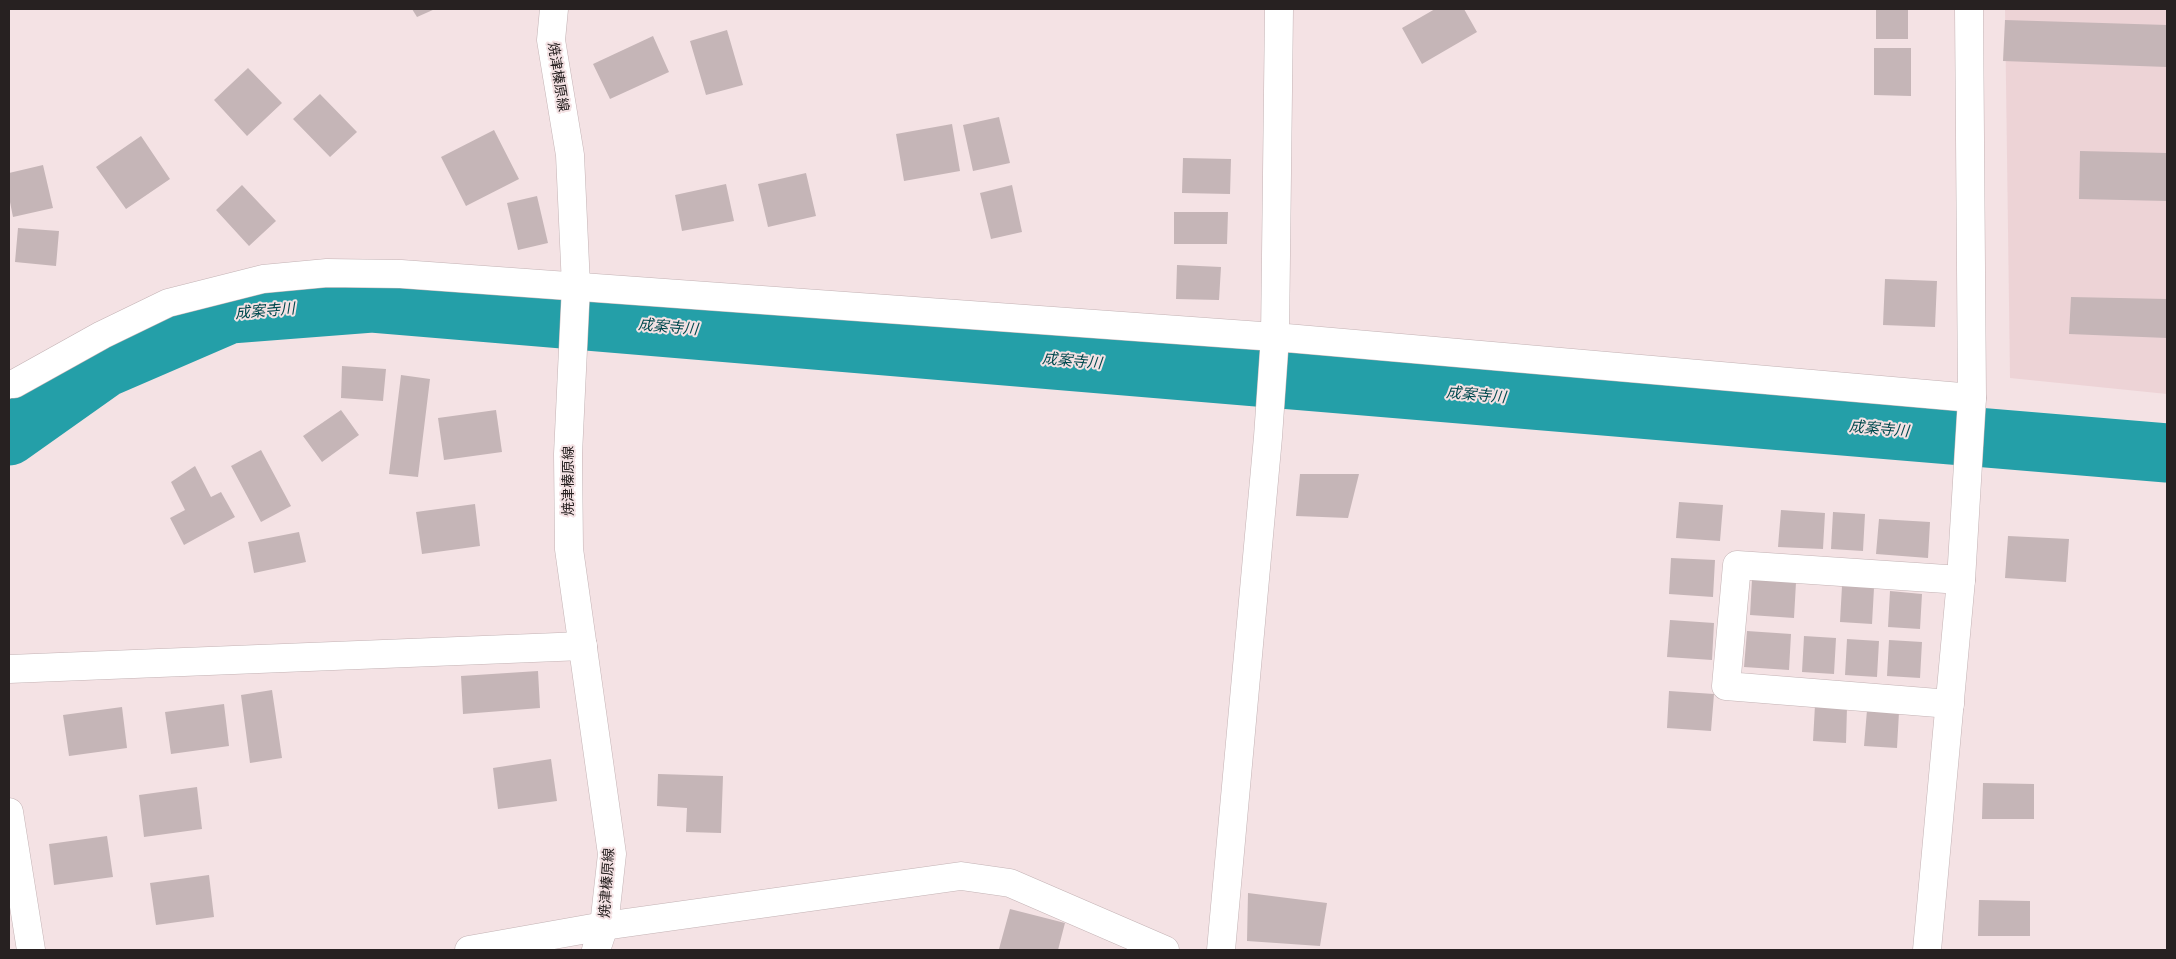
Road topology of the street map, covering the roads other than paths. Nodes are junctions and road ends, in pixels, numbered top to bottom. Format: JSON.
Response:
{"nodes":[{"id":1,"x":554,"y":9,"type":"edge"},
{"id":2,"x":1279,"y":9,"type":"edge"},
{"id":3,"x":1969,"y":9,"type":"edge"},
{"id":4,"x":576,"y":291,"type":"junction"},
{"id":5,"x":1274,"y":344,"type":"junction"},
{"id":6,"x":9,"y":384,"type":"edge"},
{"id":7,"x":1971,"y":403,"type":"junction"},
{"id":8,"x":1961,"y":580,"type":"junction"},
{"id":9,"x":583,"y":646,"type":"junction"},
{"id":10,"x":9,"y":668,"type":"edge"},
{"id":11,"x":1950,"y":704,"type":"junction"},
{"id":12,"x":9,"y":812,"type":"edge"},
{"id":13,"x":600,"y":938,"type":"edge"},
{"id":14,"x":31,"y":950,"type":"edge"},
{"id":15,"x":469,"y":950,"type":"edge"},
{"id":16,"x":1165,"y":950,"type":"edge"},
{"id":17,"x":1221,"y":950,"type":"edge"},
{"id":18,"x":1927,"y":950,"type":"edge"}],
"edges":[{"from":1,"to":4,"type":"street","name":"焼津榛原線"},
{"from":2,"to":5,"type":"street"},
{"from":3,"to":7,"type":"street"},
{"from":4,"to":5,"type":"street"},
{"from":4,"to":6,"type":"street"},
{"from":4,"to":9,"type":"street","name":"焼津榛原線"},
{"from":5,"to":7,"type":"street"},
{"from":5,"to":17,"type":"street"},
{"from":7,"to":8,"type":"street"},
{"from":8,"to":11,"type":"street"},
{"from":8,"to":11,"type":"street"},
{"from":9,"to":10,"type":"street"},
{"from":9,"to":13,"type":"street","name":"焼津榛原線"},
{"from":11,"to":18,"type":"street"},
{"from":12,"to":14,"type":"street"},
{"from":13,"to":15,"type":"street"},
{"from":13,"to":16,"type":"street"}]}
